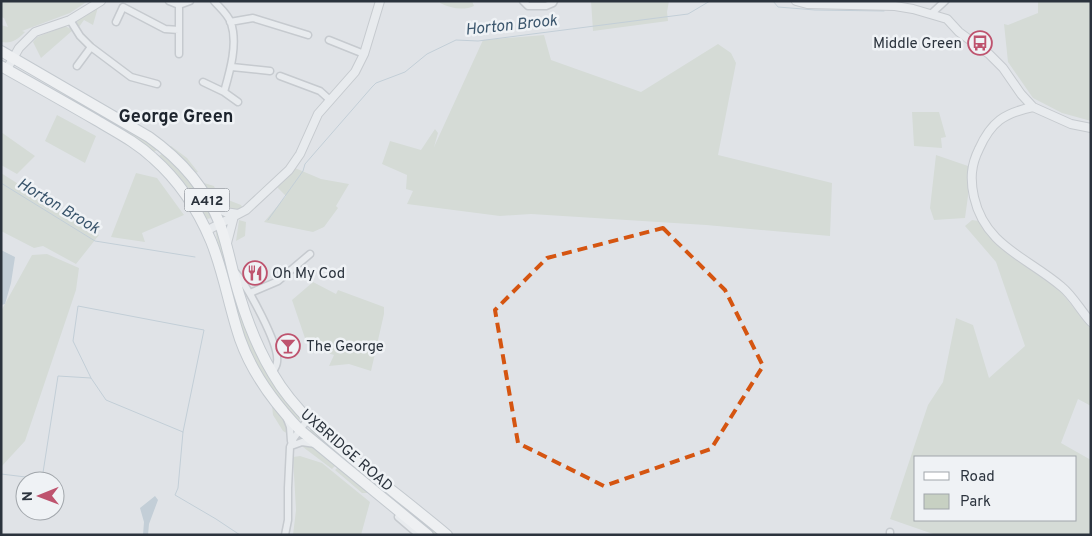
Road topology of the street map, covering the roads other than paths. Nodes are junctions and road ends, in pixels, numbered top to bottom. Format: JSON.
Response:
{"nodes":[{"id":1,"x":101,"y":1,"type":"edge"},
{"id":2,"x":169,"y":1,"type":"edge"},
{"id":3,"x":190,"y":1,"type":"edge"},
{"id":4,"x":214,"y":1,"type":"edge"},
{"id":5,"x":380,"y":1,"type":"edge"},
{"id":6,"x":523,"y":1,"type":"edge"},
{"id":7,"x":554,"y":1,"type":"edge"},
{"id":8,"x":796,"y":1,"type":"edge"},
{"id":9,"x":945,"y":1,"type":"edge"},
{"id":10,"x":179,"y":4,"type":"junction"},
{"id":11,"x":931,"y":14,"type":"junction"},
{"id":12,"x":70,"y":20,"type":"junction"},
{"id":13,"x":116,"y":22,"type":"dead end"},
{"id":14,"x":230,"y":22,"type":"junction"},
{"id":15,"x":179,"y":30,"type":"junction"},
{"id":16,"x":308,"y":35,"type":"dead end"},
{"id":17,"x":328,"y":40,"type":"dead end"},
{"id":18,"x":91,"y":47,"type":"junction"},
{"id":19,"x":1,"y":51,"type":"edge"},
{"id":20,"x":179,"y":54,"type":"dead end"},
{"id":21,"x":364,"y":54,"type":"junction"},
{"id":22,"x":13,"y":58,"type":"junction"},
{"id":23,"x":77,"y":66,"type":"dead end"},
{"id":24,"x":4,"y":67,"type":"edge"},
{"id":25,"x":232,"y":67,"type":"junction"},
{"id":26,"x":270,"y":71,"type":"dead end"},
{"id":27,"x":280,"y":76,"type":"dead end"},
{"id":28,"x":203,"y":82,"type":"dead end"},
{"id":29,"x":156,"y":84,"type":"dead end"},
{"id":30,"x":224,"y":92,"type":"junction"},
{"id":31,"x":330,"y":100,"type":"junction"},
{"id":32,"x":238,"y":102,"type":"dead end"},
{"id":33,"x":1033,"y":107,"type":"junction"},
{"id":34,"x":1091,"y":128,"type":"edge"},
{"id":35,"x":210,"y":204,"type":"junction"},
{"id":36,"x":236,"y":215,"type":"junction"},
{"id":37,"x":220,"y":224,"type":"junction"},
{"id":38,"x":206,"y":231,"type":"junction"},
{"id":39,"x":226,"y":246,"type":"junction"},
{"id":40,"x":310,"y":254,"type":"dead end"},
{"id":41,"x":233,"y":270,"type":"junction"},
{"id":42,"x":250,"y":293,"type":"junction"},
{"id":43,"x":1091,"y":322,"type":"edge"},
{"id":44,"x":272,"y":373,"type":"junction"},
{"id":45,"x":283,"y":412,"type":"junction"},
{"id":46,"x":308,"y":419,"type":"junction"},
{"id":47,"x":300,"y":430,"type":"junction"},
{"id":48,"x":317,"y":444,"type":"junction"},
{"id":49,"x":290,"y":447,"type":"junction"},
{"id":50,"x":375,"y":497,"type":"dead end"},
{"id":51,"x":285,"y":535,"type":"edge"},
{"id":52,"x":419,"y":535,"type":"edge"},
{"id":53,"x":428,"y":535,"type":"edge"},
{"id":54,"x":447,"y":535,"type":"edge"}],
"edges":[{"from":1,"to":12,"type":"street"},
{"from":2,"to":10,"type":"street"},
{"from":3,"to":10,"type":"street"},
{"from":4,"to":14,"type":"street"},
{"from":5,"to":21,"type":"street"},
{"from":6,"to":7,"type":"street"},
{"from":8,"to":11,"type":"street"},
{"from":9,"to":11,"type":"street"},
{"from":10,"to":15,"type":"street"},
{"from":11,"to":33,"type":"street"},
{"from":12,"to":18,"type":"street"},
{"from":12,"to":22,"type":"street"},
{"from":13,"to":15,"type":"street"},
{"from":14,"to":16,"type":"street"},
{"from":14,"to":25,"type":"street"},
{"from":15,"to":20,"type":"street"},
{"from":17,"to":21,"type":"street"},
{"from":18,"to":23,"type":"street"},
{"from":18,"to":29,"type":"street"},
{"from":19,"to":22,"type":"main road","name":"UXBRIDGE ROAD","number":"A412"},
{"from":21,"to":31,"type":"street"},
{"from":22,"to":24,"type":"street"},
{"from":22,"to":35,"type":"main road","name":"UXBRIDGE ROAD","number":"A412"},
{"from":24,"to":38,"type":"main road","name":"UXBRIDGE ROAD","number":"A412"},
{"from":25,"to":26,"type":"street"},
{"from":25,"to":30,"type":"street"},
{"from":27,"to":31,"type":"street"},
{"from":28,"to":30,"type":"street"},
{"from":30,"to":32,"type":"street"},
{"from":31,"to":36,"type":"street"},
{"from":33,"to":34,"type":"street"},
{"from":33,"to":43,"type":"street"},
{"from":35,"to":36,"type":"street"},
{"from":35,"to":37,"type":"main road","name":"UXBRIDGE ROAD","number":"A412"},
{"from":36,"to":37,"type":"street"},
{"from":36,"to":39,"type":"street"},
{"from":37,"to":38,"type":"street"},
{"from":37,"to":39,"type":"main road","name":"UXBRIDGE ROAD","number":"A412"},
{"from":38,"to":45,"type":"main road","name":"UXBRIDGE ROAD","number":"A412"},
{"from":39,"to":41,"type":"main road","name":"UXBRIDGE ROAD","number":"A412"},
{"from":40,"to":42,"type":"street"},
{"from":41,"to":42,"type":"street"},
{"from":41,"to":44,"type":"main road","name":"UXBRIDGE ROAD","number":"A412"},
{"from":42,"to":44,"type":"street"},
{"from":44,"to":46,"type":"main road","name":"UXBRIDGE ROAD","number":"A412"},
{"from":45,"to":47,"type":"main road","name":"UXBRIDGE ROAD","number":"A412"},
{"from":45,"to":49,"type":"street"},
{"from":46,"to":47,"type":"street"},
{"from":46,"to":54,"type":"main road","name":"UXBRIDGE ROAD","number":"A412"},
{"from":47,"to":48,"type":"main road","name":"UXBRIDGE ROAD","number":"A412"},
{"from":47,"to":49,"type":"street"},
{"from":48,"to":49,"type":"street"},
{"from":48,"to":53,"type":"main road","name":"UXBRIDGE ROAD","number":"A412"},
{"from":49,"to":51,"type":"street"},
{"from":50,"to":52,"type":"street"}]}
